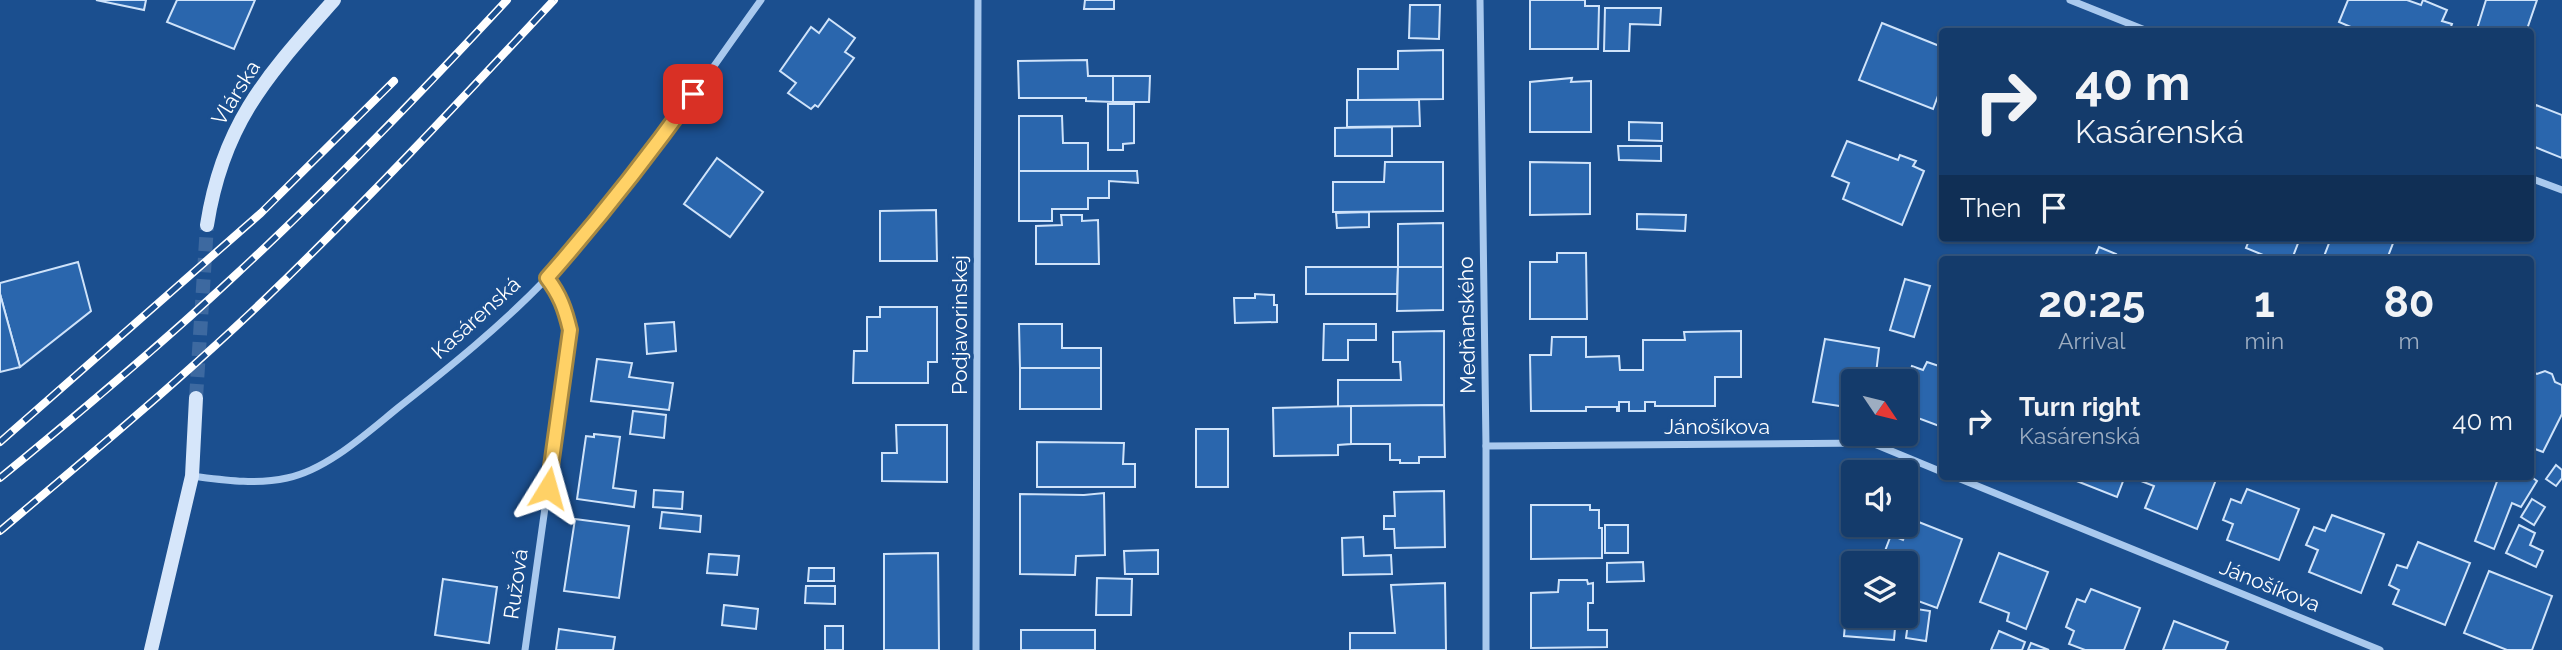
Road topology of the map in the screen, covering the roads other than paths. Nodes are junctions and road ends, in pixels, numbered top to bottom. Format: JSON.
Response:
{"nodes":[{"id":1,"x":334,"y":0,"type":"edge"},
{"id":2,"x":761,"y":0,"type":"edge"},
{"id":3,"x":978,"y":0,"type":"edge"},
{"id":4,"x":1480,"y":0,"type":"edge"},
{"id":5,"x":2070,"y":0,"type":"edge"},
{"id":6,"x":2140,"y":28,"type":"edge"},
{"id":7,"x":2534,"y":180,"type":"edge"},
{"id":8,"x":2562,"y":190,"type":"edge"},
{"id":9,"x":207,"y":225,"type":"tunnel mouth"},
{"id":10,"x":547,"y":278,"type":"junction"},
{"id":11,"x":196,"y":398,"type":"tunnel mouth"},
{"id":12,"x":1486,"y":446,"type":"junction"},
{"id":13,"x":1939,"y":471,"type":"edge"},
{"id":14,"x":192,"y":476,"type":"junction"},
{"id":15,"x":1963,"y":480,"type":"edge"},
{"id":16,"x":151,"y":650,"type":"edge"},
{"id":17,"x":525,"y":650,"type":"edge"},
{"id":18,"x":976,"y":650,"type":"edge"},
{"id":19,"x":1486,"y":650,"type":"edge"},
{"id":20,"x":2380,"y":650,"type":"edge"}],
"edges":[{"from":1,"to":9,"type":"main road","name":"Vlárska"},
{"from":2,"to":10,"type":"street","name":"Kasárenská"},
{"from":3,"to":18,"type":"street","name":"Podjavorinskej"},
{"from":4,"to":12,"type":"street","name":"Medňanského"},
{"from":5,"to":6,"type":"street"},
{"from":7,"to":8,"type":"street"},
{"from":10,"to":14,"type":"street","name":"Kasárenská"},
{"from":10,"to":17,"type":"street","name":"Ružová"},
{"from":11,"to":14,"type":"main road"},
{"from":12,"to":13,"type":"street","name":"Jánošíkova"},
{"from":12,"to":19,"type":"street","name":"Medňanského"},
{"from":14,"to":16,"type":"main road"},
{"from":15,"to":20,"type":"street","name":"Jánošíkova"}]}
